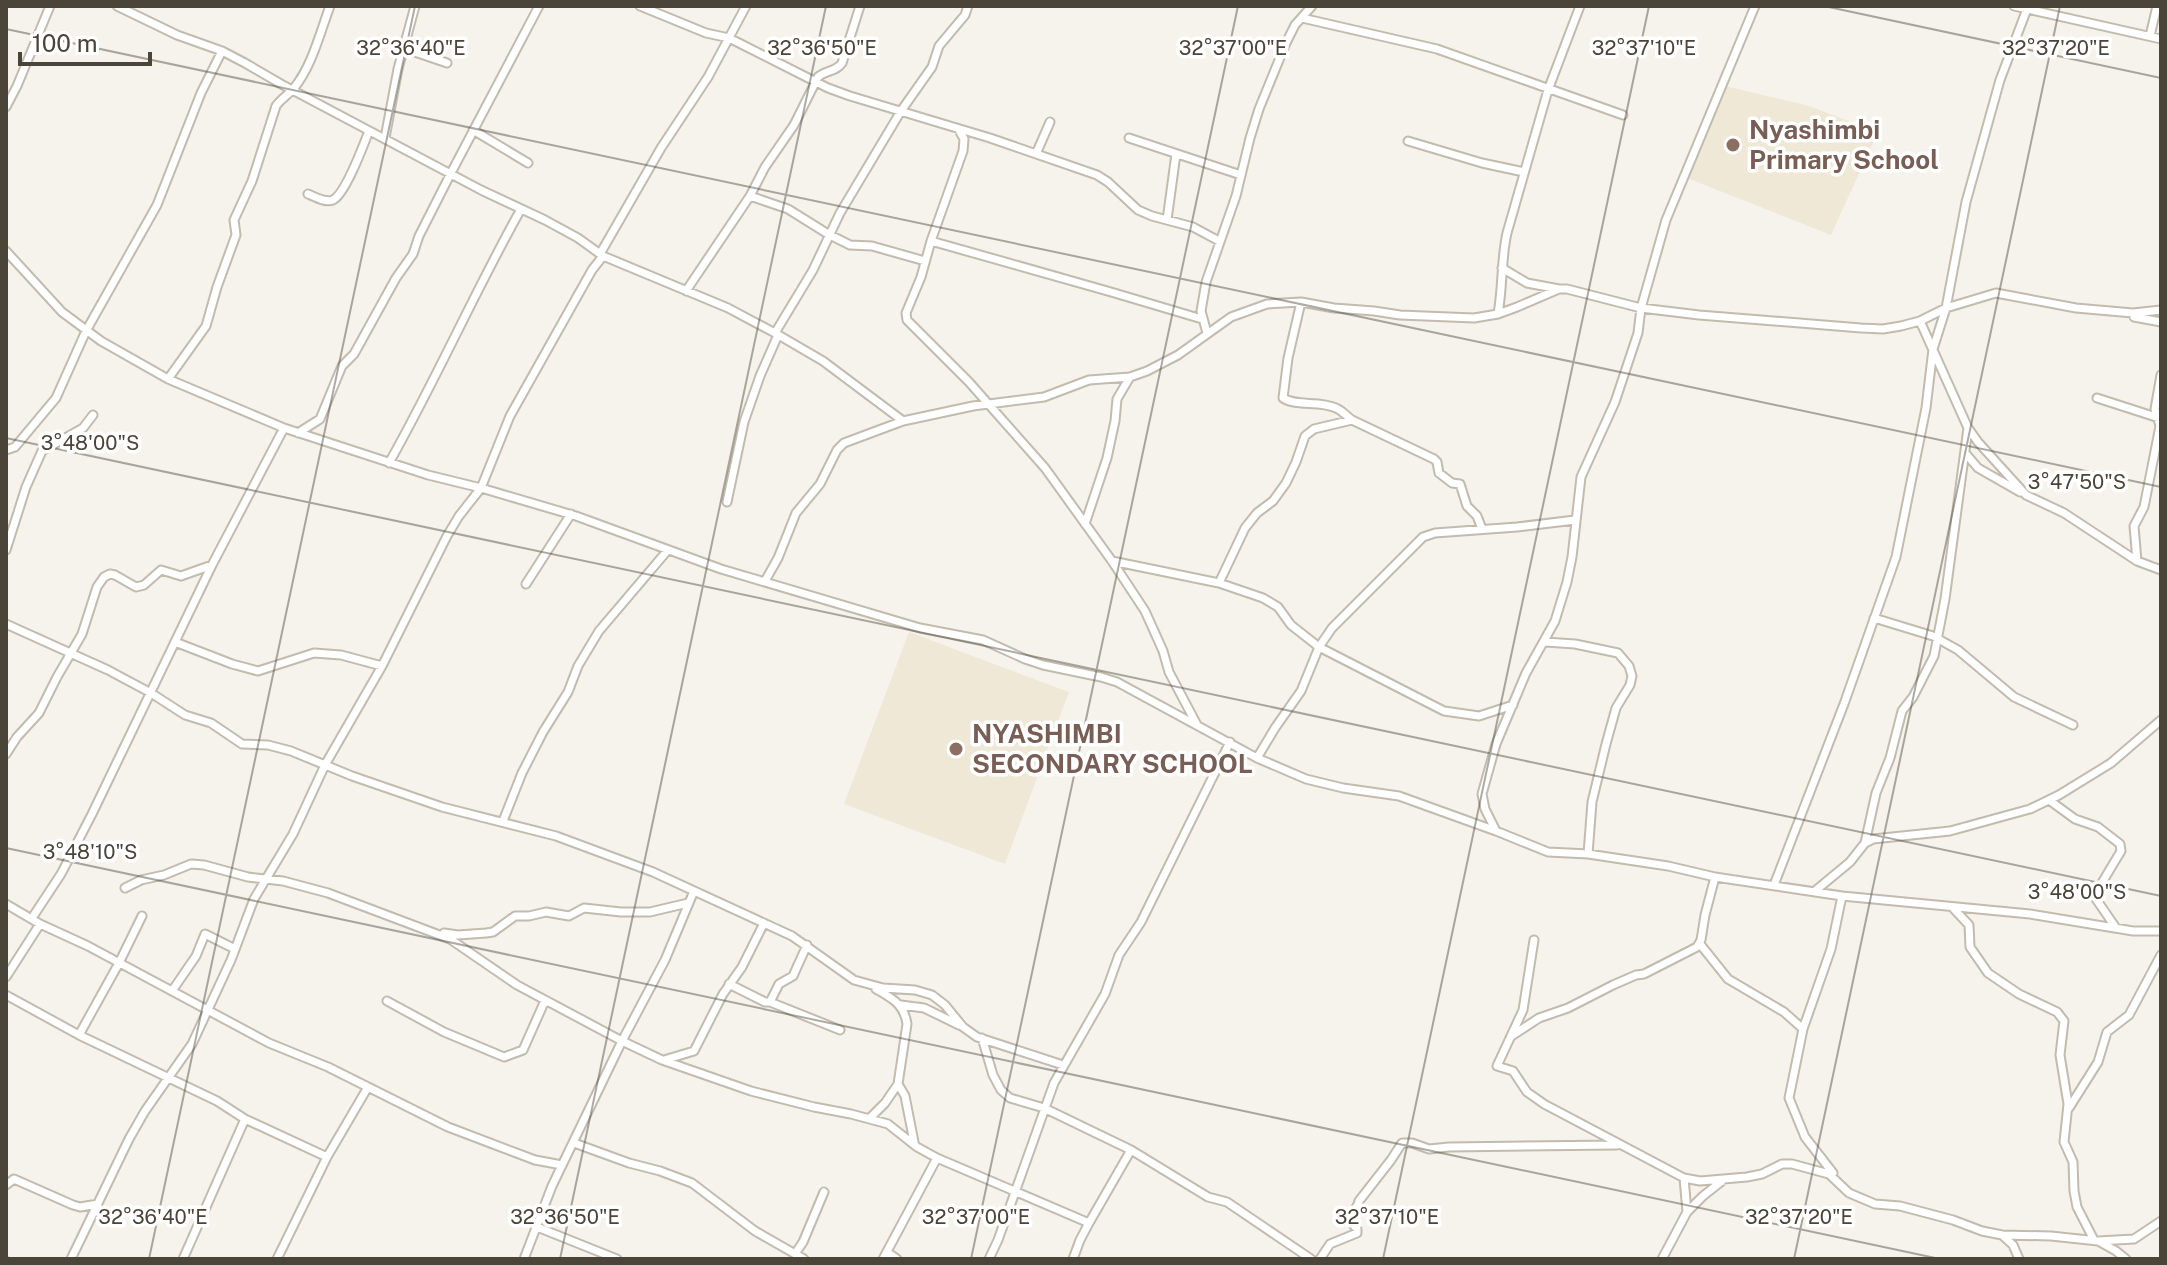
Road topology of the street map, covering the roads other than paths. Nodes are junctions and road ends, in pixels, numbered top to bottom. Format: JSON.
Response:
{"nodes":[{"id":1,"x":50,"y":6,"type":"edge"},
{"id":2,"x":117,"y":6,"type":"edge"},
{"id":3,"x":330,"y":6,"type":"edge"},
{"id":4,"x":415,"y":6,"type":"edge"},
{"id":5,"x":539,"y":6,"type":"edge"},
{"id":6,"x":640,"y":6,"type":"edge"},
{"id":7,"x":746,"y":6,"type":"edge"},
{"id":8,"x":860,"y":6,"type":"edge"},
{"id":9,"x":968,"y":6,"type":"edge"},
{"id":10,"x":1312,"y":6,"type":"edge"},
{"id":11,"x":1580,"y":6,"type":"edge"},
{"id":12,"x":1755,"y":6,"type":"edge"},
{"id":13,"x":2014,"y":6,"type":"edge"},
{"id":14,"x":2157,"y":6,"type":"edge"},
{"id":15,"x":2027,"y":9,"type":"junction"},
{"id":16,"x":1302,"y":18,"type":"junction"},
{"id":17,"x":2150,"y":36,"type":"junction"},
{"id":18,"x":729,"y":38,"type":"junction"},
{"id":19,"x":2161,"y":39,"type":"edge"},
{"id":20,"x":403,"y":48,"type":"junction"},
{"id":21,"x":222,"y":51,"type":"junction"},
{"id":22,"x":447,"y":63,"type":"dead end"},
{"id":23,"x":816,"y":82,"type":"junction"},
{"id":24,"x":293,"y":90,"type":"junction"},
{"id":25,"x":1548,"y":90,"type":"junction"},
{"id":26,"x":6,"y":107,"type":"edge"},
{"id":27,"x":901,"y":111,"type":"junction"},
{"id":28,"x":1623,"y":115,"type":"dead end"},
{"id":29,"x":1050,"y":122,"type":"dead end"},
{"id":30,"x":473,"y":130,"type":"junction"},
{"id":31,"x":959,"y":130,"type":"junction"},
{"id":32,"x":369,"y":131,"type":"junction"},
{"id":33,"x":385,"y":138,"type":"junction"},
{"id":34,"x":1129,"y":138,"type":"dead end"},
{"id":35,"x":1408,"y":141,"type":"dead end"},
{"id":36,"x":1036,"y":154,"type":"junction"},
{"id":37,"x":1176,"y":154,"type":"junction"},
{"id":38,"x":528,"y":163,"type":"dead end"},
{"id":39,"x":1524,"y":172,"type":"junction"},
{"id":40,"x":451,"y":173,"type":"junction"},
{"id":41,"x":1241,"y":175,"type":"junction"},
{"id":42,"x":308,"y":194,"type":"dead end"},
{"id":43,"x":750,"y":196,"type":"junction"},
{"id":44,"x":521,"y":209,"type":"junction"},
{"id":45,"x":1167,"y":220,"type":"junction"},
{"id":46,"x":828,"y":234,"type":"junction"},
{"id":47,"x":931,"y":241,"type":"junction"},
{"id":48,"x":1219,"y":241,"type":"junction"},
{"id":49,"x":6,"y":251,"type":"edge"},
{"id":50,"x":602,"y":255,"type":"junction"},
{"id":51,"x":925,"y":261,"type":"junction"},
{"id":52,"x":1502,"y":268,"type":"junction"},
{"id":53,"x":1559,"y":289,"type":"junction"},
{"id":54,"x":686,"y":291,"type":"junction"},
{"id":55,"x":1301,"y":302,"type":"junction"},
{"id":56,"x":1641,"y":308,"type":"junction"},
{"id":57,"x":1946,"y":308,"type":"junction"},
{"id":58,"x":2161,"y":310,"type":"edge"},
{"id":59,"x":1498,"y":314,"type":"junction"},
{"id":60,"x":2134,"y":317,"type":"dead end"},
{"id":61,"x":1202,"y":319,"type":"junction"},
{"id":62,"x":1920,"y":321,"type":"junction"},
{"id":63,"x":2161,"y":322,"type":"edge"},
{"id":64,"x":86,"y":331,"type":"junction"},
{"id":65,"x":1207,"y":333,"type":"junction"},
{"id":66,"x":776,"y":334,"type":"junction"},
{"id":67,"x":1933,"y":349,"type":"junction"},
{"id":68,"x":2161,"y":375,"type":"edge"},
{"id":69,"x":1130,"y":377,"type":"junction"},
{"id":70,"x":168,"y":379,"type":"junction"},
{"id":71,"x":2097,"y":398,"type":"dead end"},
{"id":72,"x":989,"y":404,"type":"junction"},
{"id":73,"x":93,"y":415,"type":"dead end"},
{"id":74,"x":2159,"y":418,"type":"edge"},
{"id":75,"x":1352,"y":420,"type":"junction"},
{"id":76,"x":903,"y":421,"type":"junction"},
{"id":77,"x":284,"y":428,"type":"junction"},
{"id":78,"x":1968,"y":428,"type":"junction"},
{"id":79,"x":298,"y":433,"type":"junction"},
{"id":80,"x":6,"y":450,"type":"edge"},
{"id":81,"x":1966,"y":454,"type":"junction"},
{"id":82,"x":389,"y":463,"type":"junction"},
{"id":83,"x":481,"y":488,"type":"junction"},
{"id":84,"x":2026,"y":495,"type":"junction"},
{"id":85,"x":727,"y":502,"type":"dead end"},
{"id":86,"x":571,"y":514,"type":"junction"},
{"id":87,"x":1575,"y":520,"type":"junction"},
{"id":88,"x":1085,"y":524,"type":"junction"},
{"id":89,"x":1482,"y":529,"type":"junction"},
{"id":90,"x":6,"y":550,"type":"edge"},
{"id":91,"x":667,"y":551,"type":"junction"},
{"id":92,"x":1112,"y":561,"type":"junction"},
{"id":93,"x":2137,"y":561,"type":"junction"},
{"id":94,"x":212,"y":565,"type":"junction"},
{"id":95,"x":2161,"y":570,"type":"edge"},
{"id":96,"x":765,"y":581,"type":"junction"},
{"id":97,"x":1219,"y":583,"type":"junction"},
{"id":98,"x":526,"y":584,"type":"dead end"},
{"id":99,"x":1874,"y":618,"type":"junction"},
{"id":100,"x":6,"y":624,"type":"edge"},
{"id":101,"x":1937,"y":638,"type":"junction"},
{"id":102,"x":175,"y":642,"type":"junction"},
{"id":103,"x":1545,"y":642,"type":"junction"},
{"id":104,"x":1319,"y":647,"type":"junction"},
{"id":105,"x":71,"y":654,"type":"junction"},
{"id":106,"x":382,"y":666,"type":"junction"},
{"id":107,"x":151,"y":693,"type":"junction"},
{"id":108,"x":1513,"y":705,"type":"junction"},
{"id":109,"x":2161,"y":720,"type":"edge"},
{"id":110,"x":1197,"y":725,"type":"junction"},
{"id":111,"x":2073,"y":725,"type":"dead end"},
{"id":112,"x":1230,"y":742,"type":"junction"},
{"id":113,"x":6,"y":754,"type":"edge"},
{"id":114,"x":1257,"y":758,"type":"junction"},
{"id":115,"x":325,"y":765,"type":"junction"},
{"id":116,"x":2049,"y":800,"type":"junction"},
{"id":117,"x":503,"y":821,"type":"junction"},
{"id":118,"x":1496,"y":831,"type":"junction"},
{"id":119,"x":1865,"y":843,"type":"junction"},
{"id":120,"x":1588,"y":854,"type":"junction"},
{"id":121,"x":1715,"y":877,"type":"junction"},
{"id":122,"x":266,"y":880,"type":"junction"},
{"id":123,"x":1774,"y":885,"type":"junction"},
{"id":124,"x":125,"y":888,"type":"dead end"},
{"id":125,"x":694,"y":891,"type":"junction"},
{"id":126,"x":1815,"y":891,"type":"junction"},
{"id":127,"x":1842,"y":896,"type":"junction"},
{"id":128,"x":688,"y":903,"type":"junction"},
{"id":129,"x":6,"y":904,"type":"edge"},
{"id":130,"x":1954,"y":908,"type":"junction"},
{"id":131,"x":142,"y":916,"type":"dead end"},
{"id":132,"x":32,"y":918,"type":"junction"},
{"id":133,"x":764,"y":923,"type":"junction"},
{"id":134,"x":40,"y":924,"type":"junction"},
{"id":135,"x":2116,"y":928,"type":"junction"},
{"id":136,"x":2161,"y":931,"type":"edge"},
{"id":137,"x":434,"y":932,"type":"junction"},
{"id":138,"x":1534,"y":940,"type":"dead end"},
{"id":139,"x":1700,"y":944,"type":"junction"},
{"id":140,"x":807,"y":945,"type":"junction"},
{"id":141,"x":235,"y":949,"type":"junction"},
{"id":142,"x":2161,"y":955,"type":"edge"},
{"id":143,"x":119,"y":963,"type":"junction"},
{"id":144,"x":6,"y":977,"type":"edge"},
{"id":145,"x":729,"y":984,"type":"junction"},
{"id":146,"x":871,"y":986,"type":"junction"},
{"id":147,"x":172,"y":991,"type":"junction"},
{"id":148,"x":6,"y":995,"type":"edge"},
{"id":149,"x":387,"y":1001,"type":"dead end"},
{"id":150,"x":547,"y":1001,"type":"junction"},
{"id":151,"x":770,"y":1002,"type":"junction"},
{"id":152,"x":901,"y":1005,"type":"junction"},
{"id":153,"x":208,"y":1010,"type":"junction"},
{"id":154,"x":963,"y":1027,"type":"junction"},
{"id":155,"x":1803,"y":1029,"type":"junction"},
{"id":156,"x":840,"y":1030,"type":"dead end"},
{"id":157,"x":79,"y":1035,"type":"junction"},
{"id":158,"x":1510,"y":1036,"type":"junction"},
{"id":159,"x":982,"y":1038,"type":"junction"},
{"id":160,"x":622,"y":1041,"type":"junction"},
{"id":161,"x":662,"y":1060,"type":"junction"},
{"id":162,"x":1063,"y":1065,"type":"junction"},
{"id":163,"x":169,"y":1078,"type":"junction"},
{"id":164,"x":898,"y":1084,"type":"junction"},
{"id":165,"x":368,"y":1087,"type":"junction"},
{"id":166,"x":1044,"y":1108,"type":"junction"},
{"id":167,"x":2067,"y":1111,"type":"junction"},
{"id":168,"x":870,"y":1118,"type":"junction"},
{"id":169,"x":245,"y":1119,"type":"junction"},
{"id":170,"x":574,"y":1143,"type":"junction"},
{"id":171,"x":914,"y":1143,"type":"junction"},
{"id":172,"x":1621,"y":1145,"type":"junction"},
{"id":173,"x":1131,"y":1150,"type":"junction"},
{"id":174,"x":327,"y":1157,"type":"junction"},
{"id":175,"x":937,"y":1158,"type":"junction"},
{"id":176,"x":562,"y":1165,"type":"junction"},
{"id":177,"x":10,"y":1177,"type":"edge"},
{"id":178,"x":1684,"y":1178,"type":"junction"},
{"id":179,"x":1724,"y":1180,"type":"junction"},
{"id":180,"x":6,"y":1185,"type":"edge"},
{"id":181,"x":824,"y":1192,"type":"dead end"},
{"id":182,"x":1015,"y":1193,"type":"junction"},
{"id":183,"x":1853,"y":1194,"type":"junction"},
{"id":184,"x":98,"y":1204,"type":"junction"},
{"id":185,"x":1687,"y":1212,"type":"junction"},
{"id":186,"x":2161,"y":1221,"type":"edge"},
{"id":187,"x":1089,"y":1223,"type":"junction"},
{"id":188,"x":537,"y":1227,"type":"junction"},
{"id":189,"x":2002,"y":1235,"type":"junction"},
{"id":190,"x":2096,"y":1241,"type":"junction"},
{"id":191,"x":792,"y":1256,"type":"edge"},
{"id":192,"x":885,"y":1256,"type":"edge"},
{"id":193,"x":71,"y":1259,"type":"edge"},
{"id":194,"x":183,"y":1259,"type":"edge"},
{"id":195,"x":277,"y":1259,"type":"edge"},
{"id":196,"x":524,"y":1259,"type":"edge"},
{"id":197,"x":617,"y":1259,"type":"edge"},
{"id":198,"x":804,"y":1259,"type":"edge"},
{"id":199,"x":897,"y":1259,"type":"edge"},
{"id":200,"x":989,"y":1259,"type":"edge"},
{"id":201,"x":1073,"y":1259,"type":"edge"},
{"id":202,"x":1311,"y":1259,"type":"edge"},
{"id":203,"x":1320,"y":1259,"type":"edge"},
{"id":204,"x":1662,"y":1259,"type":"edge"},
{"id":205,"x":2019,"y":1259,"type":"edge"},
{"id":206,"x":2126,"y":1259,"type":"edge"}],
"edges":[{"from":1,"to":26,"type":"street"},
{"from":2,"to":21,"type":"street"},
{"from":3,"to":24,"type":"street"},
{"from":4,"to":20,"type":"street"},
{"from":5,"to":30,"type":"street"},
{"from":6,"to":18,"type":"street"},
{"from":7,"to":18,"type":"street"},
{"from":8,"to":23,"type":"street"},
{"from":9,"to":27,"type":"street"},
{"from":10,"to":16,"type":"street"},
{"from":11,"to":25,"type":"street"},
{"from":12,"to":56,"type":"street"},
{"from":13,"to":15,"type":"street"},
{"from":14,"to":17,"type":"street"},
{"from":15,"to":17,"type":"street"},
{"from":15,"to":57,"type":"street"},
{"from":16,"to":25,"type":"street"},
{"from":16,"to":41,"type":"street"},
{"from":17,"to":19,"type":"street"},
{"from":18,"to":23,"type":"street"},
{"from":18,"to":50,"type":"street"},
{"from":20,"to":22,"type":"street"},
{"from":20,"to":33,"type":"street"},
{"from":21,"to":24,"type":"street"},
{"from":21,"to":64,"type":"street"},
{"from":23,"to":27,"type":"street"},
{"from":23,"to":43,"type":"street"},
{"from":24,"to":32,"type":"street"},
{"from":24,"to":70,"type":"street"},
{"from":25,"to":28,"type":"street"},
{"from":25,"to":39,"type":"street"},
{"from":27,"to":31,"type":"street"},
{"from":27,"to":46,"type":"street"},
{"from":29,"to":36,"type":"street"},
{"from":30,"to":38,"type":"street"},
{"from":30,"to":40,"type":"street"},
{"from":31,"to":36,"type":"street"},
{"from":31,"to":47,"type":"street"},
{"from":32,"to":33,"type":"street"},
{"from":32,"to":42,"type":"street"},
{"from":33,"to":40,"type":"street"},
{"from":34,"to":37,"type":"street"},
{"from":35,"to":39,"type":"street"},
{"from":36,"to":45,"type":"street"},
{"from":37,"to":41,"type":"street"},
{"from":37,"to":45,"type":"street"},
{"from":39,"to":52,"type":"street"},
{"from":40,"to":44,"type":"street"},
{"from":40,"to":79,"type":"street"},
{"from":41,"to":48,"type":"street"},
{"from":43,"to":46,"type":"street"},
{"from":43,"to":54,"type":"street"},
{"from":44,"to":50,"type":"street"},
{"from":44,"to":82,"type":"street"},
{"from":45,"to":48,"type":"street"},
{"from":46,"to":51,"type":"street"},
{"from":46,"to":66,"type":"street"},
{"from":47,"to":51,"type":"street"},
{"from":47,"to":61,"type":"street"},
{"from":48,"to":61,"type":"street"},
{"from":49,"to":64,"type":"street"},
{"from":50,"to":54,"type":"street"},
{"from":50,"to":83,"type":"street"},
{"from":51,"to":72,"type":"street"},
{"from":52,"to":53,"type":"street"},
{"from":52,"to":59,"type":"street"},
{"from":53,"to":56,"type":"street"},
{"from":53,"to":59,"type":"street"},
{"from":54,"to":66,"type":"street"},
{"from":55,"to":59,"type":"street"},
{"from":55,"to":65,"type":"street"},
{"from":55,"to":75,"type":"street"},
{"from":56,"to":62,"type":"street"},
{"from":56,"to":87,"type":"street"},
{"from":57,"to":58,"type":"street"},
{"from":57,"to":62,"type":"street"},
{"from":57,"to":67,"type":"street"},
{"from":60,"to":63,"type":"street"},
{"from":61,"to":65,"type":"street"},
{"from":62,"to":67,"type":"street"},
{"from":64,"to":70,"type":"street"},
{"from":64,"to":80,"type":"street"},
{"from":65,"to":69,"type":"street"},
{"from":66,"to":76,"type":"street"},
{"from":66,"to":85,"type":"street"},
{"from":67,"to":78,"type":"street"},
{"from":67,"to":99,"type":"street"},
{"from":68,"to":74,"type":"street"},
{"from":69,"to":72,"type":"street"},
{"from":69,"to":88,"type":"street"},
{"from":70,"to":77,"type":"street"},
{"from":71,"to":74,"type":"street"},
{"from":72,"to":76,"type":"street"},
{"from":72,"to":88,"type":"street"},
{"from":73,"to":90,"type":"street"},
{"from":74,"to":93,"type":"street"},
{"from":75,"to":89,"type":"street"},
{"from":75,"to":97,"type":"street"},
{"from":76,"to":96,"type":"street"},
{"from":77,"to":79,"type":"street"},
{"from":77,"to":94,"type":"street"},
{"from":78,"to":81,"type":"street"},
{"from":78,"to":84,"type":"street"},
{"from":79,"to":82,"type":"street"},
{"from":81,"to":84,"type":"street"},
{"from":81,"to":101,"type":"street"},
{"from":82,"to":83,"type":"street"},
{"from":83,"to":86,"type":"street"},
{"from":83,"to":106,"type":"street"},
{"from":84,"to":93,"type":"street"},
{"from":86,"to":91,"type":"street"},
{"from":86,"to":98,"type":"street"},
{"from":87,"to":89,"type":"street"},
{"from":87,"to":103,"type":"street"},
{"from":88,"to":92,"type":"street"},
{"from":89,"to":104,"type":"street"},
{"from":91,"to":96,"type":"street"},
{"from":91,"to":117,"type":"street"},
{"from":92,"to":97,"type":"street"},
{"from":92,"to":110,"type":"street"},
{"from":93,"to":95,"type":"street"},
{"from":94,"to":102,"type":"street"},
{"from":94,"to":105,"type":"street"},
{"from":96,"to":110,"type":"street"},
{"from":97,"to":104,"type":"street"},
{"from":99,"to":101,"type":"street"},
{"from":99,"to":123,"type":"street"},
{"from":100,"to":105,"type":"street"},
{"from":101,"to":111,"type":"street"},
{"from":101,"to":119,"type":"street"},
{"from":102,"to":106,"type":"street"},
{"from":102,"to":107,"type":"street"},
{"from":103,"to":108,"type":"street"},
{"from":103,"to":120,"type":"street"},
{"from":104,"to":108,"type":"street"},
{"from":104,"to":114,"type":"street"},
{"from":105,"to":107,"type":"street"},
{"from":105,"to":113,"type":"street"},
{"from":106,"to":115,"type":"street"},
{"from":107,"to":115,"type":"street"},
{"from":107,"to":132,"type":"street"},
{"from":108,"to":118,"type":"street"},
{"from":109,"to":116,"type":"street"},
{"from":110,"to":112,"type":"street"},
{"from":112,"to":114,"type":"street"},
{"from":112,"to":162,"type":"street"},
{"from":114,"to":118,"type":"street"},
{"from":115,"to":117,"type":"street"},
{"from":115,"to":122,"type":"street"},
{"from":116,"to":119,"type":"street"},
{"from":116,"to":135,"type":"street"},
{"from":117,"to":125,"type":"street"},
{"from":118,"to":120,"type":"street"},
{"from":119,"to":126,"type":"street"},
{"from":120,"to":121,"type":"street"},
{"from":121,"to":123,"type":"street"},
{"from":121,"to":139,"type":"street"},
{"from":122,"to":124,"type":"street"},
{"from":122,"to":137,"type":"street"},
{"from":122,"to":141,"type":"street"},
{"from":123,"to":126,"type":"street"},
{"from":125,"to":128,"type":"street"},
{"from":125,"to":133,"type":"street"},
{"from":126,"to":127,"type":"street"},
{"from":127,"to":130,"type":"street"},
{"from":127,"to":155,"type":"street"},
{"from":128,"to":137,"type":"street"},
{"from":128,"to":160,"type":"street"},
{"from":129,"to":132,"type":"street"},
{"from":130,"to":135,"type":"street"},
{"from":130,"to":167,"type":"street"},
{"from":131,"to":143,"type":"street"},
{"from":132,"to":134,"type":"street"},
{"from":133,"to":140,"type":"street"},
{"from":133,"to":145,"type":"street"},
{"from":134,"to":143,"type":"street"},
{"from":134,"to":144,"type":"street"},
{"from":135,"to":136,"type":"street"},
{"from":137,"to":150,"type":"street"},
{"from":138,"to":158,"type":"street"},
{"from":139,"to":155,"type":"street"},
{"from":139,"to":158,"type":"street"},
{"from":140,"to":146,"type":"street"},
{"from":140,"to":151,"type":"street"},
{"from":141,"to":147,"type":"street"},
{"from":141,"to":153,"type":"street"},
{"from":142,"to":167,"type":"street"},
{"from":143,"to":147,"type":"street"},
{"from":143,"to":157,"type":"street"},
{"from":145,"to":151,"type":"street"},
{"from":145,"to":161,"type":"street"},
{"from":146,"to":152,"type":"street"},
{"from":146,"to":154,"type":"street"},
{"from":147,"to":153,"type":"street"},
{"from":148,"to":157,"type":"street"},
{"from":149,"to":150,"type":"street"},
{"from":150,"to":160,"type":"street"},
{"from":151,"to":156,"type":"street"},
{"from":152,"to":154,"type":"street"},
{"from":152,"to":164,"type":"street"},
{"from":153,"to":163,"type":"street"},
{"from":153,"to":165,"type":"street"},
{"from":154,"to":159,"type":"street"},
{"from":155,"to":183,"type":"street"},
{"from":157,"to":163,"type":"street"},
{"from":158,"to":172,"type":"street"},
{"from":159,"to":162,"type":"street"},
{"from":159,"to":166,"type":"street"},
{"from":160,"to":161,"type":"street"},
{"from":160,"to":170,"type":"street"},
{"from":161,"to":168,"type":"street"},
{"from":162,"to":166,"type":"street"},
{"from":163,"to":169,"type":"street"},
{"from":163,"to":184,"type":"street"},
{"from":164,"to":168,"type":"street"},
{"from":164,"to":171,"type":"street"},
{"from":165,"to":174,"type":"street"},
{"from":165,"to":176,"type":"street"},
{"from":166,"to":173,"type":"street"},
{"from":166,"to":182,"type":"street"},
{"from":167,"to":190,"type":"street"},
{"from":168,"to":171,"type":"street"},
{"from":169,"to":174,"type":"street"},
{"from":169,"to":194,"type":"street"},
{"from":170,"to":176,"type":"street"},
{"from":170,"to":191,"type":"street"},
{"from":171,"to":175,"type":"street"},
{"from":172,"to":178,"type":"street"},
{"from":172,"to":203,"type":"street"},
{"from":173,"to":187,"type":"street"},
{"from":173,"to":202,"type":"street"},
{"from":174,"to":195,"type":"street"},
{"from":175,"to":182,"type":"street"},
{"from":175,"to":192,"type":"street"},
{"from":176,"to":188,"type":"street"},
{"from":177,"to":180,"type":"street"},
{"from":177,"to":184,"type":"street"},
{"from":178,"to":179,"type":"street"},
{"from":178,"to":185,"type":"street"},
{"from":179,"to":183,"type":"street"},
{"from":179,"to":185,"type":"street"},
{"from":181,"to":191,"type":"street"},
{"from":182,"to":187,"type":"street"},
{"from":182,"to":200,"type":"street"},
{"from":183,"to":189,"type":"street"},
{"from":184,"to":193,"type":"street"},
{"from":185,"to":204,"type":"street"},
{"from":186,"to":190,"type":"street"},
{"from":187,"to":201,"type":"street"},
{"from":188,"to":196,"type":"street"},
{"from":188,"to":197,"type":"street"},
{"from":189,"to":190,"type":"street"},
{"from":189,"to":205,"type":"street"},
{"from":190,"to":206,"type":"street"},
{"from":191,"to":198,"type":"street"},
{"from":192,"to":199,"type":"street"}]}
